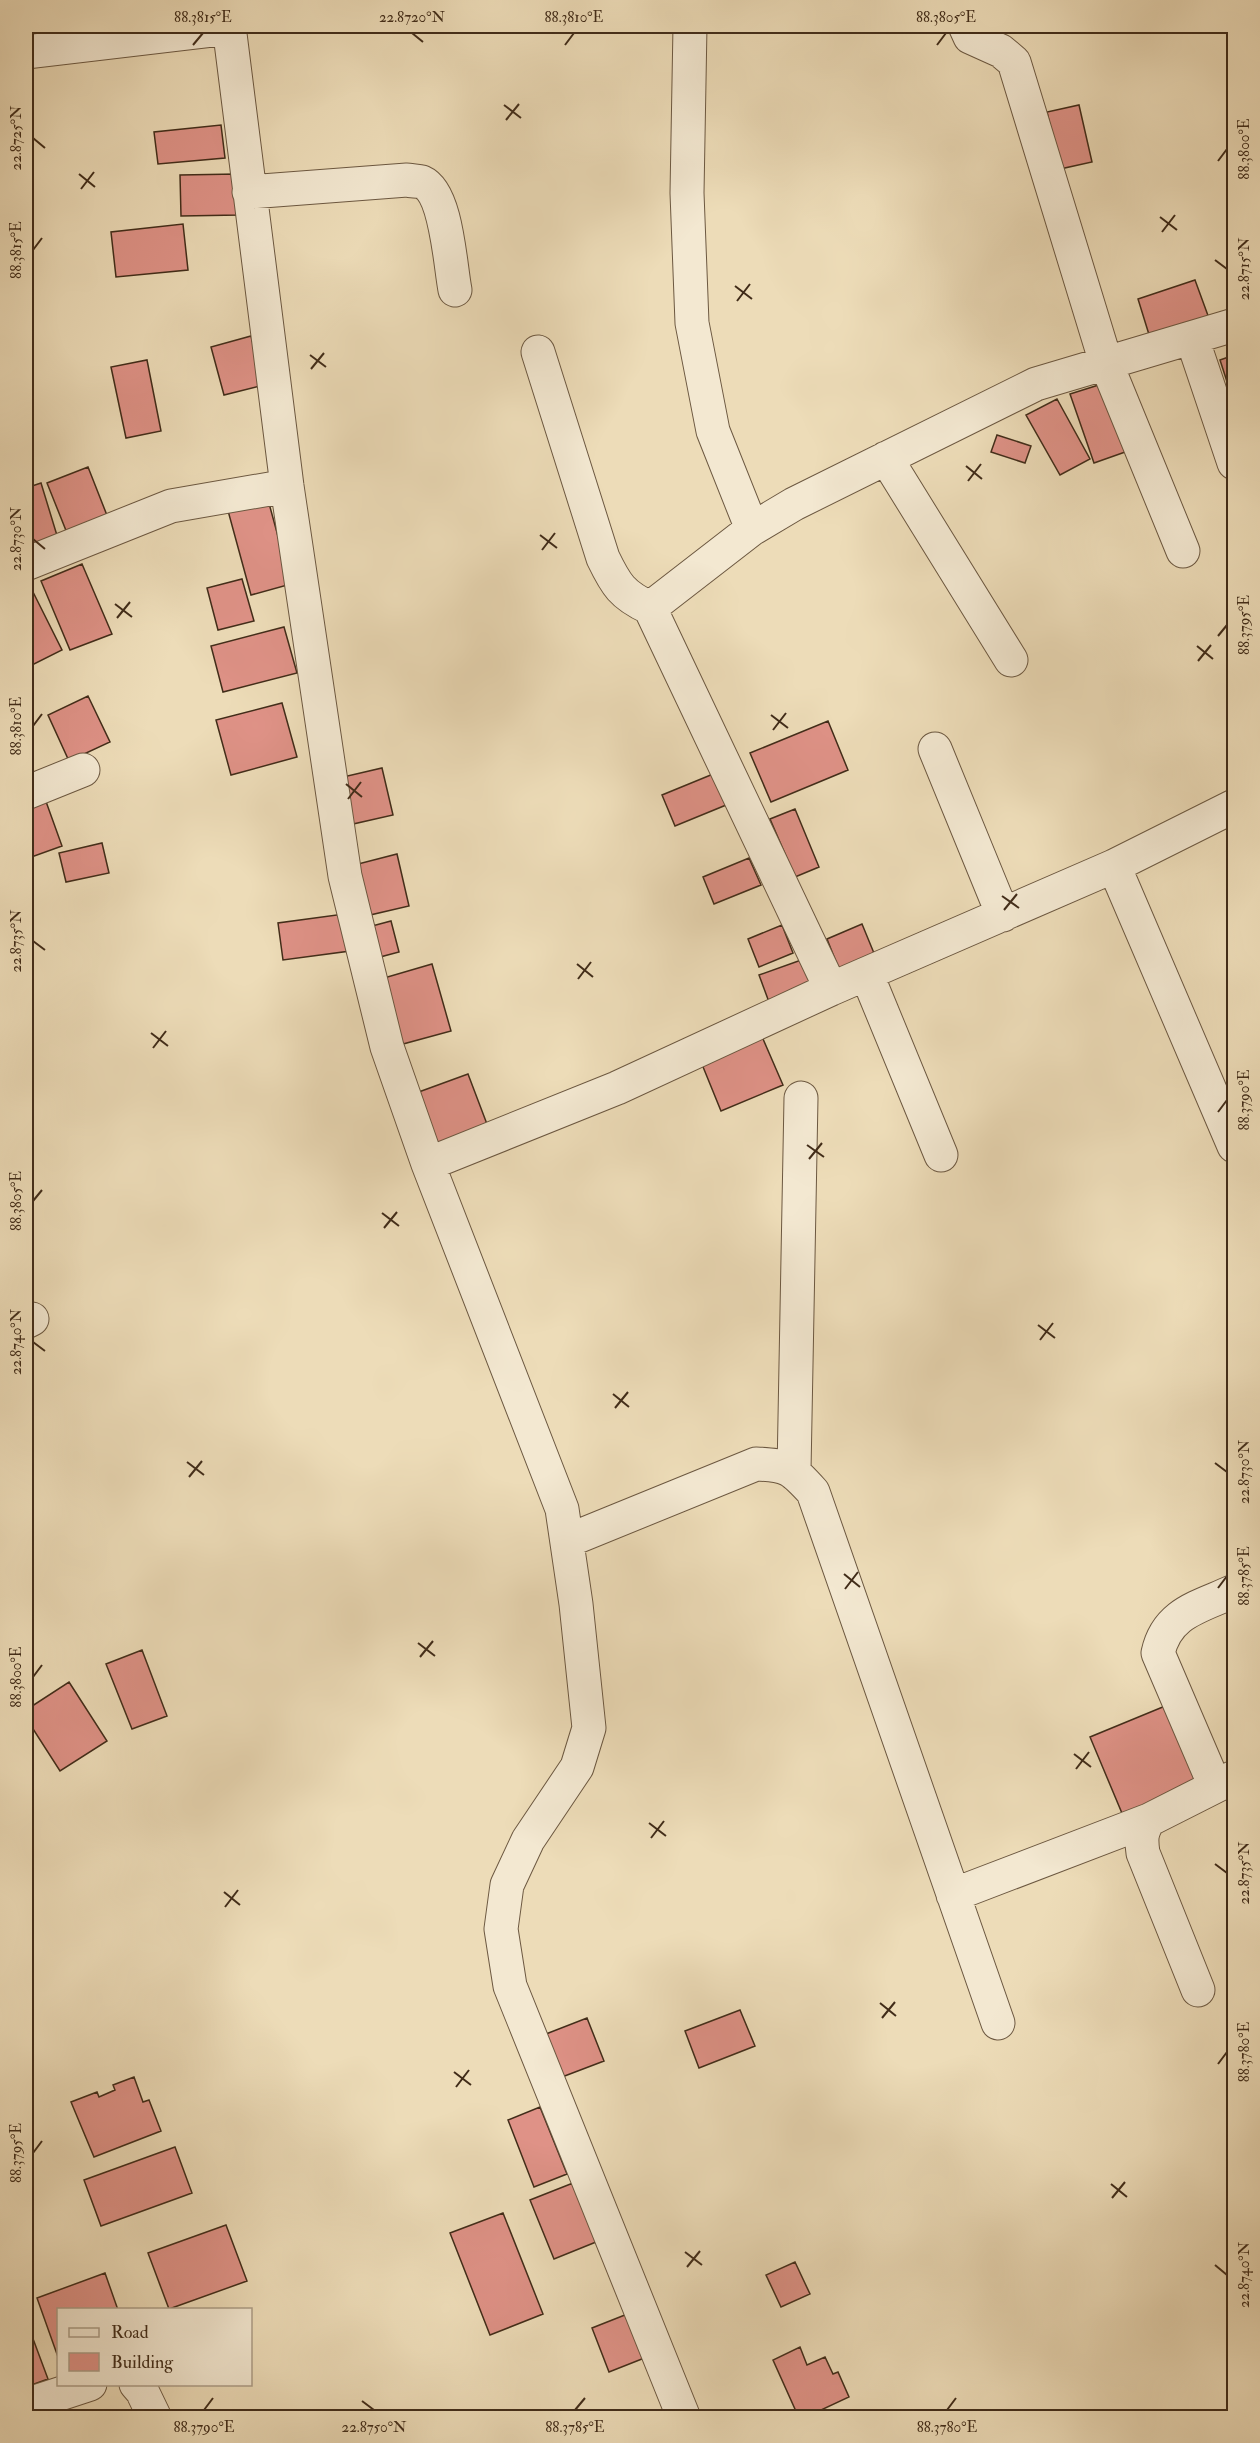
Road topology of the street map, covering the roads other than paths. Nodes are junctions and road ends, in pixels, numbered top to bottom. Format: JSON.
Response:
{"nodes":[{"id":1,"x":690,"y":26,"type":"edge"},
{"id":2,"x":964,"y":26,"type":"edge"},
{"id":3,"x":229,"y":27,"type":"edge"},
{"id":4,"x":26,"y":52,"type":"edge"},
{"id":5,"x":249,"y":192,"type":"junction"},
{"id":6,"x":455,"y":290,"type":"dead end"},
{"id":7,"x":1234,"y":325,"type":"edge"},
{"id":8,"x":1192,"y":338,"type":"junction"},
{"id":9,"x":538,"y":352,"type":"dead end"},
{"id":10,"x":1106,"y":363,"type":"junction"},
{"id":11,"x":886,"y":458,"type":"junction"},
{"id":12,"x":1234,"y":463,"type":"edge"},
{"id":13,"x":287,"y":486,"type":"junction"},
{"id":14,"x":752,"y":529,"type":"junction"},
{"id":15,"x":1183,"y":551,"type":"dead end"},
{"id":16,"x":26,"y":564,"type":"edge"},
{"id":17,"x":650,"y":608,"type":"junction"},
{"id":18,"x":1011,"y":660,"type":"dead end"},
{"id":19,"x":935,"y":749,"type":"dead end"},
{"id":20,"x":83,"y":770,"type":"dead end"},
{"id":21,"x":26,"y":793,"type":"edge"},
{"id":22,"x":1234,"y":806,"type":"edge"},
{"id":23,"x":1114,"y":866,"type":"junction"},
{"id":24,"x":1003,"y":915,"type":"junction"},
{"id":25,"x":867,"y":975,"type":"junction"},
{"id":26,"x":831,"y":989,"type":"junction"},
{"id":27,"x":801,"y":1098,"type":"dead end"},
{"id":28,"x":1234,"y":1146,"type":"edge"},
{"id":29,"x":941,"y":1155,"type":"dead end"},
{"id":30,"x":428,"y":1164,"type":"junction"},
{"id":31,"x":794,"y":1471,"type":"junction"},
{"id":32,"x":567,"y":1541,"type":"junction"},
{"id":33,"x":1234,"y":1591,"type":"edge"},
{"id":34,"x":1225,"y":1782,"type":"edge"},
{"id":35,"x":1149,"y":1820,"type":"junction"},
{"id":36,"x":954,"y":1895,"type":"junction"},
{"id":37,"x":1198,"y":1990,"type":"dead end"},
{"id":38,"x":998,"y":2023,"type":"dead end"},
{"id":39,"x":87,"y":2386,"type":"edge"},
{"id":40,"x":137,"y":2386,"type":"edge"},
{"id":41,"x":26,"y":2405,"type":"edge"},
{"id":42,"x":155,"y":2418,"type":"edge"},
{"id":43,"x":684,"y":2418,"type":"edge"}],
"edges":[{"from":1,"to":14,"type":"street"},
{"from":2,"to":10,"type":"street"},
{"from":3,"to":4,"type":"street"},
{"from":3,"to":5,"type":"street"},
{"from":5,"to":6,"type":"street"},
{"from":5,"to":13,"type":"street"},
{"from":7,"to":8,"type":"street"},
{"from":8,"to":10,"type":"street"},
{"from":8,"to":12,"type":"street"},
{"from":9,"to":17,"type":"street"},
{"from":10,"to":11,"type":"street"},
{"from":10,"to":15,"type":"street"},
{"from":11,"to":14,"type":"street"},
{"from":11,"to":18,"type":"street"},
{"from":13,"to":16,"type":"street"},
{"from":13,"to":30,"type":"street"},
{"from":14,"to":17,"type":"street"},
{"from":17,"to":26,"type":"street"},
{"from":19,"to":24,"type":"street"},
{"from":20,"to":21,"type":"street"},
{"from":22,"to":23,"type":"street"},
{"from":23,"to":24,"type":"street"},
{"from":23,"to":28,"type":"street"},
{"from":24,"to":25,"type":"street"},
{"from":25,"to":26,"type":"street"},
{"from":25,"to":29,"type":"street"},
{"from":26,"to":30,"type":"street"},
{"from":27,"to":31,"type":"street"},
{"from":30,"to":32,"type":"street"},
{"from":31,"to":32,"type":"street"},
{"from":31,"to":36,"type":"street"},
{"from":32,"to":43,"type":"street"},
{"from":33,"to":34,"type":"street"},
{"from":34,"to":35,"type":"street"},
{"from":35,"to":36,"type":"street"},
{"from":35,"to":37,"type":"street"},
{"from":36,"to":38,"type":"street"},
{"from":39,"to":41,"type":"street"},
{"from":40,"to":42,"type":"street"}]}
